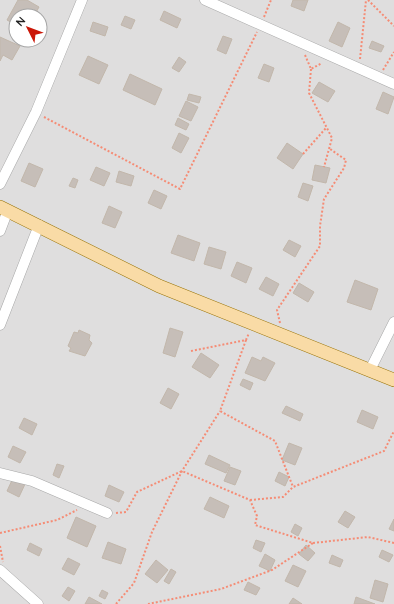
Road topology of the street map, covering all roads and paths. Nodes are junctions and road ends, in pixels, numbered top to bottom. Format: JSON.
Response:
{"nodes":[{"id":1,"x":82,"y":0,"type":"edge"},
{"id":2,"x":205,"y":0,"type":"edge"},
{"id":3,"x":272,"y":0,"type":"edge"},
{"id":4,"x":367,"y":0,"type":"edge"},
{"id":5,"x":261,"y":24,"type":"junction"},
{"id":6,"x":394,"y":26,"type":"edge"},
{"id":7,"x":394,"y":52,"type":"edge"},
{"id":8,"x":356,"y":67,"type":"junction"},
{"id":9,"x":311,"y":69,"type":"dead end"},
{"id":10,"x":372,"y":75,"type":"junction"},
{"id":11,"x":394,"y":84,"type":"edge"},
{"id":12,"x":36,"y":112,"type":"junction"},
{"id":13,"x":326,"y":128,"type":"junction"},
{"id":14,"x":330,"y":149,"type":"junction"},
{"id":15,"x":303,"y":154,"type":"dead end"},
{"id":16,"x":324,"y":167,"type":"dead end"},
{"id":17,"x":0,"y":184,"type":"edge"},
{"id":18,"x":4,"y":209,"type":"edge"},
{"id":19,"x":39,"y":225,"type":"junction"},
{"id":20,"x":0,"y":230,"type":"edge"},
{"id":21,"x":254,"y":322,"type":"junction"},
{"id":22,"x":394,"y":322,"type":"edge"},
{"id":23,"x":0,"y":325,"type":"edge"},
{"id":24,"x":282,"y":334,"type":"junction"},
{"id":25,"x":246,"y":340,"type":"junction"},
{"id":26,"x":191,"y":351,"type":"dead end"},
{"id":27,"x":370,"y":370,"type":"junction"},
{"id":28,"x":394,"y":380,"type":"edge"},
{"id":29,"x":220,"y":410,"type":"junction"},
{"id":30,"x":394,"y":431,"type":"edge"},
{"id":31,"x":182,"y":471,"type":"junction"},
{"id":32,"x":0,"y":473,"type":"edge"},
{"id":33,"x":293,"y":487,"type":"junction"},
{"id":34,"x":250,"y":500,"type":"junction"},
{"id":35,"x":87,"y":505,"type":"junction"},
{"id":36,"x":107,"y":513,"type":"joint"},
{"id":37,"x":0,"y":533,"type":"edge"},
{"id":38,"x":312,"y":543,"type":"junction"},
{"id":39,"x":394,"y":543,"type":"edge"},
{"id":40,"x":0,"y":570,"type":"edge"},
{"id":41,"x":38,"y":604,"type":"edge"},
{"id":42,"x":116,"y":604,"type":"edge"},
{"id":43,"x":148,"y":604,"type":"edge"}],
"edges":[{"from":1,"to":12,"type":"street"},
{"from":2,"to":5,"type":"street"},
{"from":3,"to":5,"type":"path"},
{"from":4,"to":6,"type":"path"},
{"from":4,"to":8,"type":"path"},
{"from":5,"to":8,"type":"street"},
{"from":5,"to":12,"type":"path"},
{"from":7,"to":10,"type":"path"},
{"from":8,"to":10,"type":"street"},
{"from":9,"to":13,"type":"path"},
{"from":10,"to":11,"type":"street"},
{"from":12,"to":17,"type":"street"},
{"from":13,"to":14,"type":"path"},
{"from":13,"to":15,"type":"path"},
{"from":14,"to":16,"type":"path"},
{"from":14,"to":24,"type":"path"},
{"from":18,"to":19,"type":"main road"},
{"from":18,"to":20,"type":"street"},
{"from":19,"to":21,"type":"main road"},
{"from":19,"to":23,"type":"street"},
{"from":21,"to":24,"type":"main road"},
{"from":21,"to":25,"type":"path"},
{"from":22,"to":27,"type":"street"},
{"from":24,"to":27,"type":"main road"},
{"from":25,"to":26,"type":"path"},
{"from":25,"to":29,"type":"path"},
{"from":27,"to":28,"type":"main road"},
{"from":29,"to":31,"type":"path"},
{"from":29,"to":33,"type":"path"},
{"from":30,"to":33,"type":"path"},
{"from":31,"to":34,"type":"path"},
{"from":31,"to":36,"type":"path"},
{"from":31,"to":42,"type":"path"},
{"from":32,"to":35,"type":"street"},
{"from":33,"to":34,"type":"path"},
{"from":34,"to":38,"type":"path"},
{"from":35,"to":36,"type":"street"},
{"from":35,"to":37,"type":"path"},
{"from":38,"to":39,"type":"path"},
{"from":38,"to":43,"type":"path"},
{"from":40,"to":41,"type":"street"}]}
